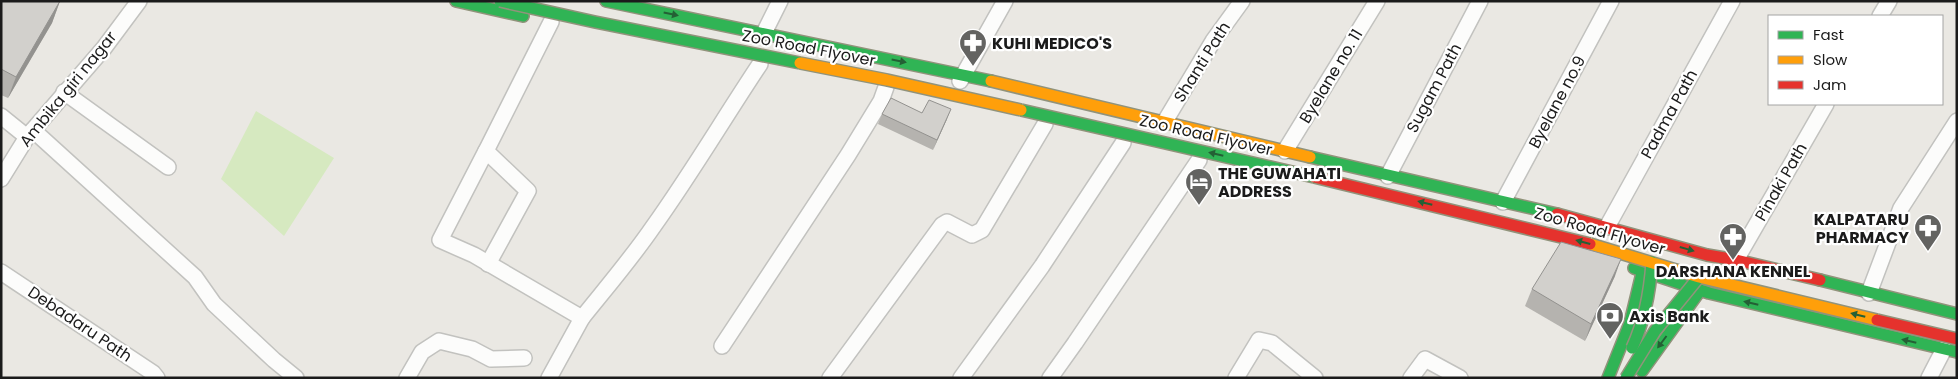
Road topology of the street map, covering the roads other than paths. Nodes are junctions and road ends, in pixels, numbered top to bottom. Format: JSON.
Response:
{"nodes":[{"id":1,"x":139,"y":1,"type":"edge"},
{"id":2,"x":456,"y":1,"type":"edge"},
{"id":3,"x":500,"y":1,"type":"edge"},
{"id":4,"x":780,"y":1,"type":"edge"},
{"id":5,"x":1005,"y":1,"type":"edge"},
{"id":6,"x":1242,"y":1,"type":"edge"},
{"id":7,"x":1377,"y":1,"type":"edge"},
{"id":8,"x":1480,"y":1,"type":"edge"},
{"id":9,"x":1611,"y":1,"type":"edge"},
{"id":10,"x":1732,"y":1,"type":"edge"},
{"id":11,"x":1890,"y":1,"type":"edge"},
{"id":12,"x":603,"y":6,"type":"edge"},
{"id":13,"x":1881,"y":15,"type":"edge"},
{"id":14,"x":551,"y":22,"type":"junction"},
{"id":15,"x":764,"y":33,"type":"junction"},
{"id":16,"x":760,"y":64,"type":"junction"},
{"id":17,"x":964,"y":74,"type":"junction"},
{"id":18,"x":886,"y":88,"type":"junction"},
{"id":19,"x":64,"y":92,"type":"junction"},
{"id":20,"x":948,"y":101,"type":"junction"},
{"id":21,"x":1825,"y":105,"type":"edge"},
{"id":22,"x":1,"y":116,"type":"edge"},
{"id":23,"x":1957,"y":121,"type":"edge"},
{"id":24,"x":1164,"y":123,"type":"junction"},
{"id":25,"x":1046,"y":124,"type":"junction"},
{"id":26,"x":30,"y":133,"type":"junction"},
{"id":27,"x":1123,"y":142,"type":"junction"},
{"id":28,"x":486,"y":151,"type":"junction"},
{"id":29,"x":1285,"y":151,"type":"junction"},
{"id":30,"x":1199,"y":160,"type":"junction"},
{"id":31,"x":168,"y":167,"type":"dead end"},
{"id":32,"x":1388,"y":176,"type":"junction"},
{"id":33,"x":1,"y":179,"type":"edge"},
{"id":34,"x":1503,"y":202,"type":"junction"},
{"id":35,"x":1607,"y":228,"type":"junction"},
{"id":36,"x":1650,"y":239,"type":"junction"},
{"id":37,"x":1707,"y":255,"type":"junction"},
{"id":38,"x":1736,"y":260,"type":"junction"},
{"id":39,"x":1652,"y":262,"type":"junction"},
{"id":40,"x":488,"y":264,"type":"junction"},
{"id":41,"x":1719,"y":268,"type":"dead end"},
{"id":42,"x":1643,"y":271,"type":"junction"},
{"id":43,"x":1,"y":272,"type":"edge"},
{"id":44,"x":1699,"y":277,"type":"junction"},
{"id":45,"x":1701,"y":290,"type":"junction"},
{"id":46,"x":1816,"y":293,"type":"dead end"},
{"id":47,"x":1869,"y":293,"type":"junction"},
{"id":48,"x":1842,"y":300,"type":"dead end"},
{"id":49,"x":1957,"y":314,"type":"edge"},
{"id":50,"x":582,"y":318,"type":"junction"},
{"id":51,"x":1957,"y":339,"type":"edge"},
{"id":52,"x":722,"y":346,"type":"dead end"},
{"id":53,"x":1950,"y":351,"type":"edge"},
{"id":54,"x":524,"y":358,"type":"dead end"},
{"id":55,"x":157,"y":378,"type":"edge"},
{"id":56,"x":296,"y":378,"type":"edge"},
{"id":57,"x":407,"y":378,"type":"edge"},
{"id":58,"x":549,"y":378,"type":"edge"},
{"id":59,"x":830,"y":378,"type":"edge"},
{"id":60,"x":961,"y":378,"type":"edge"},
{"id":61,"x":1050,"y":378,"type":"edge"},
{"id":62,"x":1236,"y":378,"type":"edge"},
{"id":63,"x":1315,"y":378,"type":"edge"},
{"id":64,"x":1411,"y":378,"type":"edge"},
{"id":65,"x":1460,"y":378,"type":"edge"},
{"id":66,"x":1608,"y":378,"type":"edge"},
{"id":67,"x":1617,"y":378,"type":"edge"},
{"id":68,"x":1626,"y":378,"type":"edge"},
{"id":69,"x":1638,"y":378,"type":"edge"},
{"id":70,"x":1929,"y":378,"type":"edge"}],
"edges":[{"from":1,"to":19,"type":"street","name":"Ambika giri nagar"},
{"from":2,"to":14,"type":"street"},
{"from":39,"to":3,"type":"street","name":"Zoo Road Flyover","one_way":true,"bridge":true},
{"from":4,"to":15,"type":"street"},
{"from":5,"to":17,"type":"street"},
{"from":6,"to":24,"type":"street","name":"Shanti Path"},
{"from":7,"to":29,"type":"street","name":"Byelane no. 11"},
{"from":8,"to":32,"type":"street","name":"Sugam Path"},
{"from":9,"to":34,"type":"street","name":"Byelane no.9"},
{"from":10,"to":35,"type":"street","name":"Padma Path"},
{"from":11,"to":13,"type":"street"},
{"from":12,"to":15,"type":"street","one_way":true},
{"from":12,"to":41,"type":"street","name":"Zoo Road Flyover"},
{"from":14,"to":16,"type":"street"},
{"from":14,"to":28,"type":"street"},
{"from":15,"to":17,"type":"street","one_way":true},
{"from":16,"to":18,"type":"street"},
{"from":16,"to":50,"type":"street"},
{"from":17,"to":20,"type":"street"},
{"from":17,"to":24,"type":"street"},
{"from":18,"to":20,"type":"street"},
{"from":18,"to":52,"type":"street"},
{"from":19,"to":26,"type":"street","name":"Ambika giri nagar"},
{"from":19,"to":31,"type":"street"},
{"from":20,"to":25,"type":"street"},
{"from":21,"to":38,"type":"street","name":"Pinaki Path"},
{"from":22,"to":26,"type":"street"},
{"from":23,"to":47,"type":"street"},
{"from":24,"to":29,"type":"street"},
{"from":25,"to":27,"type":"street"},
{"from":25,"to":59,"type":"street"},
{"from":26,"to":33,"type":"street","name":"Ambika giri nagar"},
{"from":26,"to":56,"type":"street"},
{"from":27,"to":30,"type":"street"},
{"from":27,"to":60,"type":"street"},
{"from":28,"to":40,"type":"street"},
{"from":28,"to":40,"type":"street"},
{"from":29,"to":32,"type":"street"},
{"from":30,"to":42,"type":"street"},
{"from":30,"to":61,"type":"street"},
{"from":32,"to":34,"type":"street"},
{"from":34,"to":35,"type":"street"},
{"from":35,"to":36,"type":"street"},
{"from":36,"to":37,"type":"street","one_way":true},
{"from":36,"to":42,"type":"street"},
{"from":37,"to":38,"type":"street"},
{"from":37,"to":45,"type":"street"},
{"from":38,"to":47,"type":"street"},
{"from":39,"to":44,"type":"street","name":"Zoo Road Flyover","bridge":true},
{"from":39,"to":67,"type":"street","bridge":true},
{"from":40,"to":50,"type":"street"},
{"from":42,"to":45,"type":"street"},
{"from":42,"to":66,"type":"street"},
{"from":43,"to":55,"type":"street","name":"Debadaru Path"},
{"from":51,"to":44,"type":"street","name":"Zoo Road Flyover","one_way":true,"bridge":true},
{"from":44,"to":68,"type":"street","bridge":true},
{"from":53,"to":45,"type":"street","one_way":true},
{"from":45,"to":69,"type":"street","one_way":true},
{"from":46,"to":48,"type":"street"},
{"from":47,"to":49,"type":"street"},
{"from":50,"to":58,"type":"street"},
{"from":53,"to":70,"type":"street"},
{"from":54,"to":57,"type":"street"},
{"from":62,"to":63,"type":"street"},
{"from":64,"to":65,"type":"street"}]}
